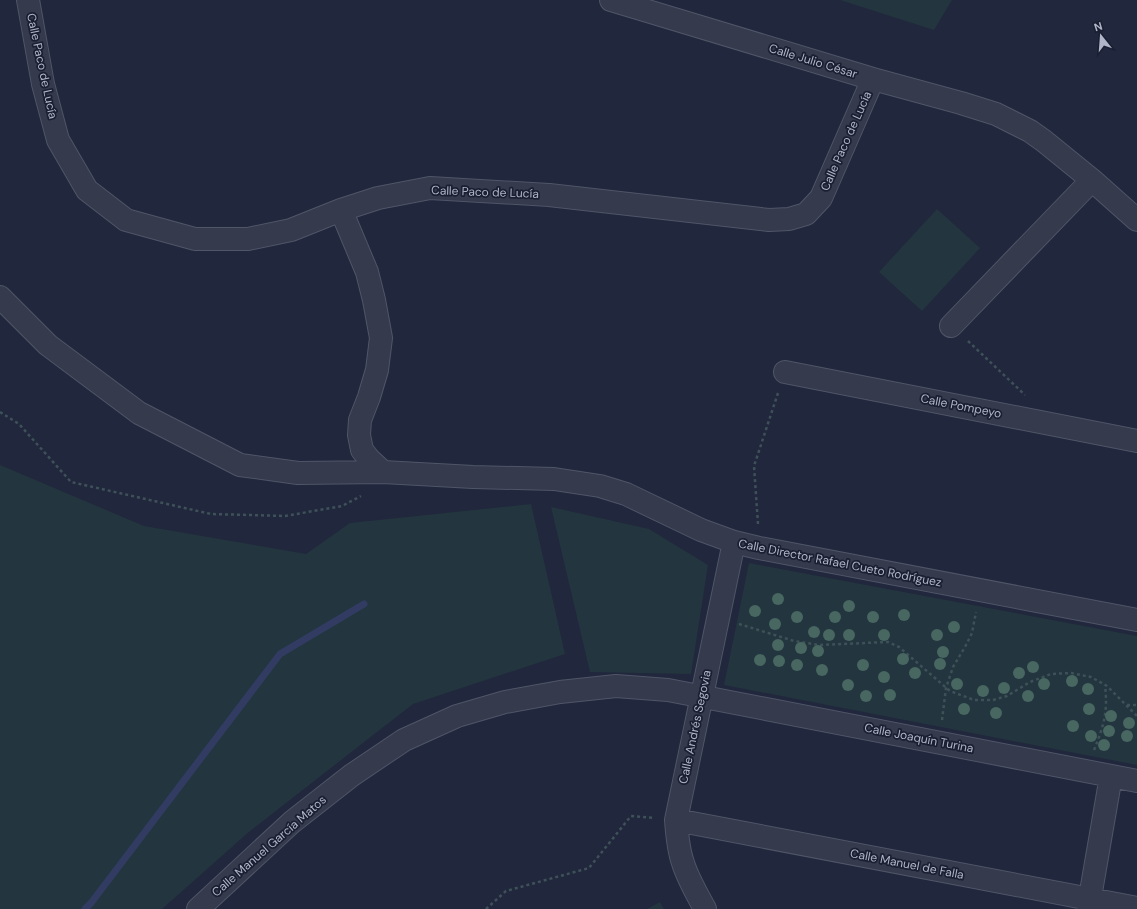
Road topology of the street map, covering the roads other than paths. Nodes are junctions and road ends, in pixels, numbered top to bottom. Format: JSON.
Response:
{"nodes":[{"id":1,"x":28,"y":0,"type":"edge"},
{"id":2,"x":611,"y":0,"type":"edge"},
{"id":3,"x":873,"y":79,"type":"junction"},
{"id":4,"x":1092,"y":180,"type":"junction"},
{"id":5,"x":341,"y":210,"type":"junction"},
{"id":6,"x":1137,"y":220,"type":"edge"},
{"id":7,"x":0,"y":297,"type":"edge"},
{"id":8,"x":951,"y":326,"type":"road end"},
{"id":9,"x":785,"y":372,"type":"road end"},
{"id":10,"x":1137,"y":441,"type":"edge"},
{"id":11,"x":383,"y":472,"type":"junction"},
{"id":12,"x":734,"y":542,"type":"junction"},
{"id":13,"x":1137,"y":620,"type":"edge"},
{"id":14,"x":702,"y":696,"type":"junction"},
{"id":15,"x":1111,"y":776,"type":"junction"},
{"id":16,"x":1137,"y":781,"type":"edge"},
{"id":17,"x":676,"y":820,"type":"junction"},
{"id":18,"x":1089,"y":904,"type":"edge"},
{"id":19,"x":1137,"y":908,"type":"edge"},
{"id":20,"x":198,"y":909,"type":"edge"},
{"id":21,"x":704,"y":909,"type":"edge"}],
"edges":[{"from":1,"to":5,"type":"street","name":"Calle Paco de Lucía"},
{"from":2,"to":3,"type":"street","name":"Calle Julio César"},
{"from":3,"to":4,"type":"street","name":"Calle Julio César"},
{"from":3,"to":5,"type":"street","name":"Calle Paco de Lucía"},
{"from":4,"to":6,"type":"street","name":"Calle Julio César"},
{"from":4,"to":8,"type":"street"},
{"from":5,"to":11,"type":"street"},
{"from":7,"to":11,"type":"street","name":"Calle Director Rafael Cueto Rodríguez"},
{"from":9,"to":10,"type":"street","name":"Calle Pompeyo"},
{"from":11,"to":12,"type":"street","name":"Calle Director Rafael Cueto Rodríguez"},
{"from":12,"to":13,"type":"street","name":"Calle Director Rafael Cueto Rodríguez"},
{"from":12,"to":14,"type":"street","name":"Calle Andrés Segovia"},
{"from":14,"to":15,"type":"street","name":"Calle Joaquín Turina"},
{"from":14,"to":17,"type":"street","name":"Calle Andrés Segovia"},
{"from":14,"to":20,"type":"street","name":"Calle Manuel García Matos"},
{"from":15,"to":16,"type":"street","name":"Calle Joaquín Turina"},
{"from":15,"to":18,"type":"street"},
{"from":17,"to":18,"type":"street","name":"Calle Manuel de Falla"},
{"from":17,"to":21,"type":"street","name":"Calle Andrés Segovia"},
{"from":18,"to":19,"type":"street","name":"Calle Manuel de Falla"}]}
